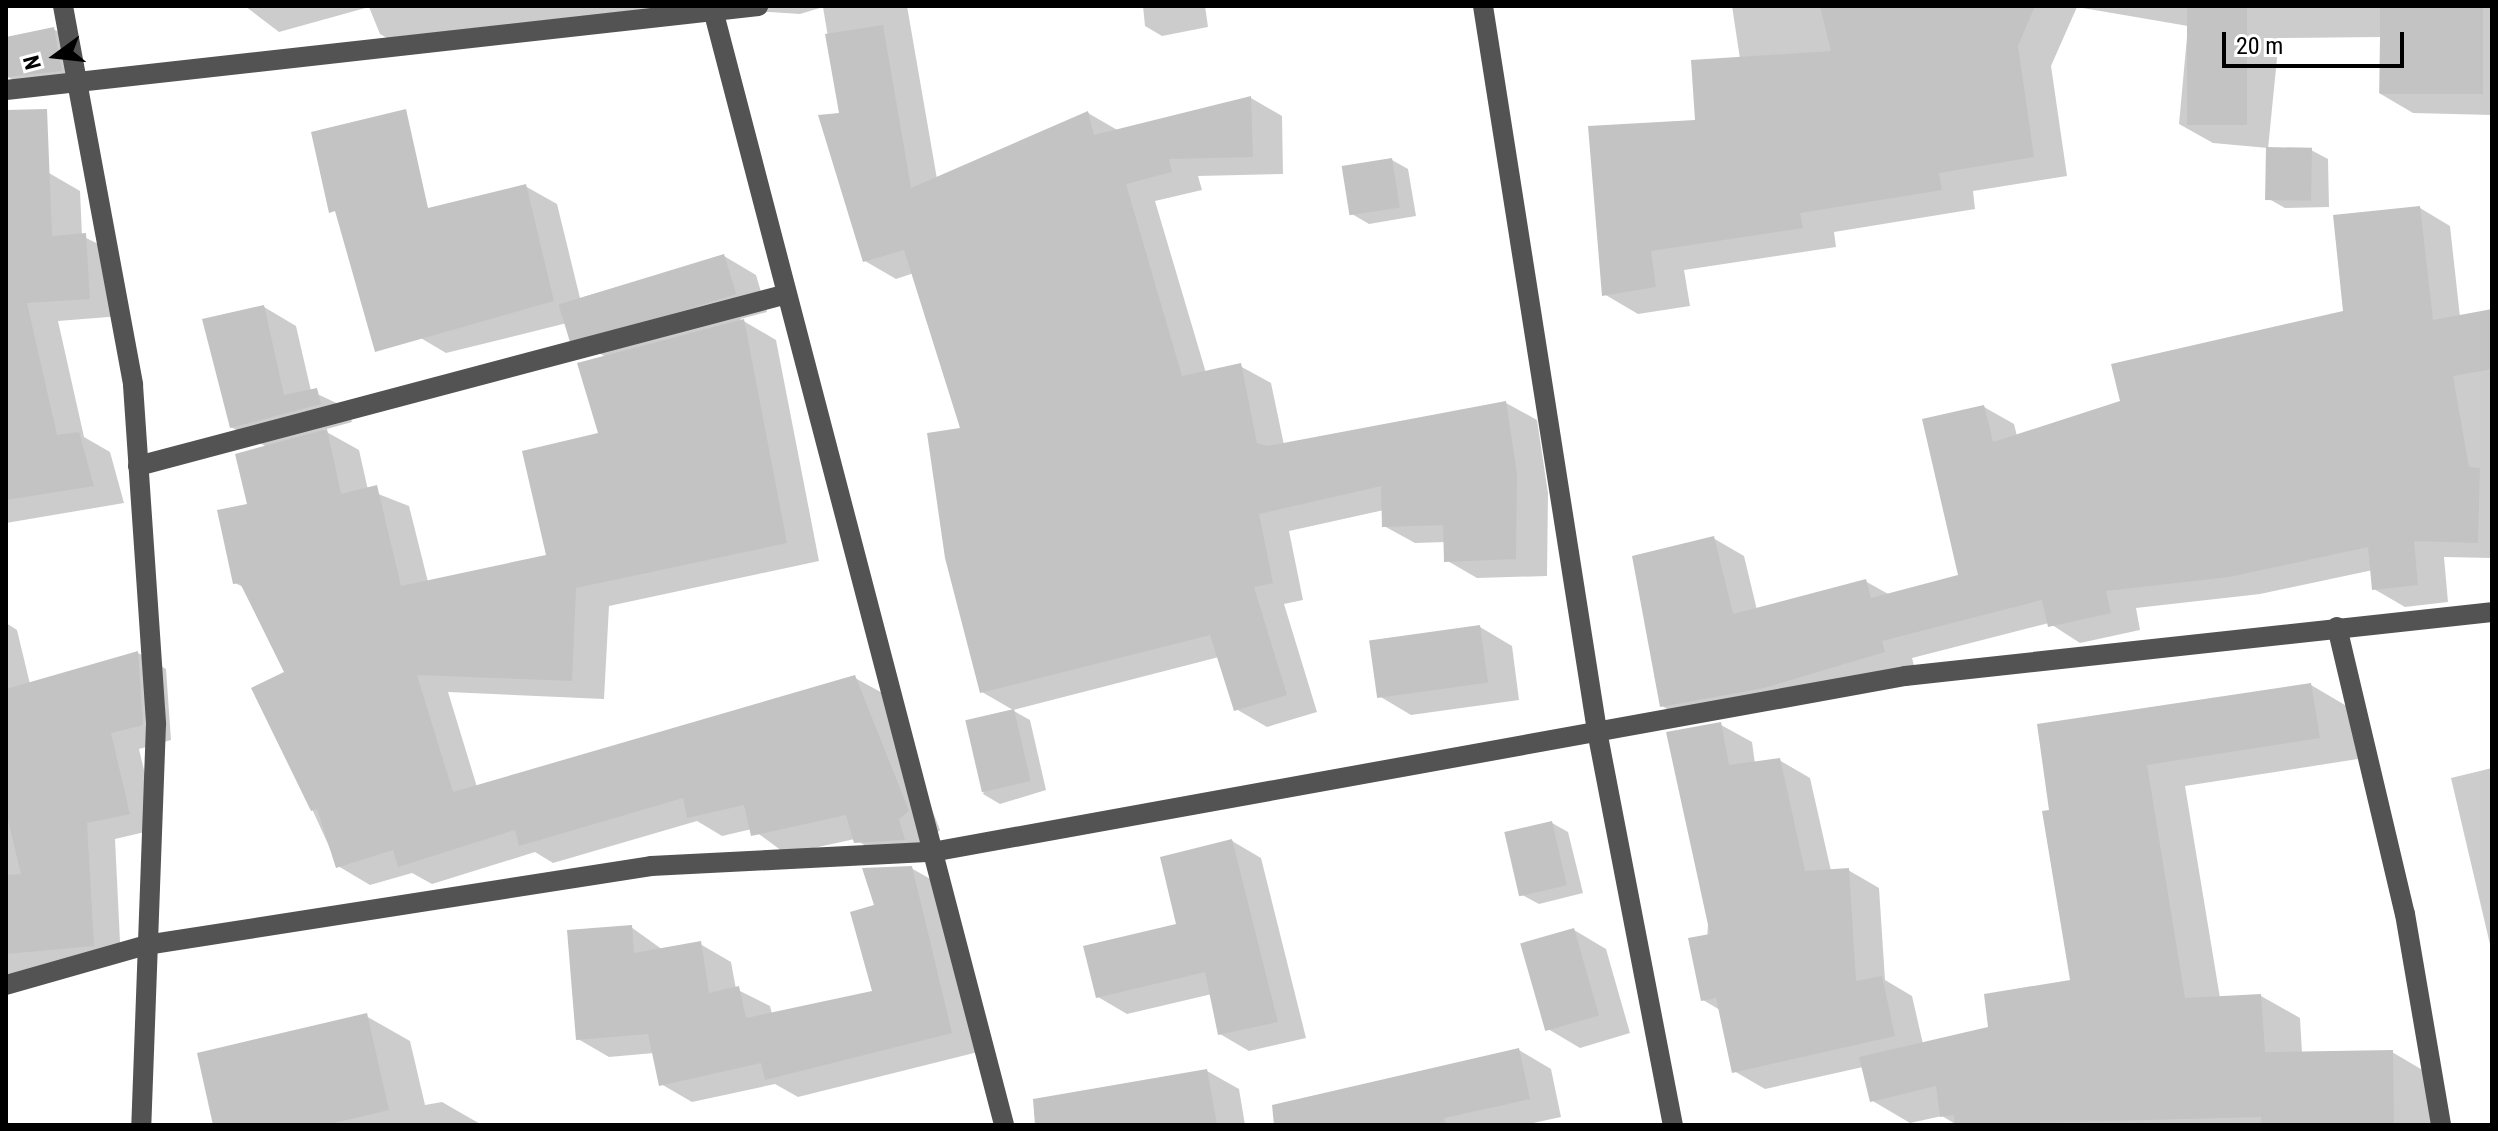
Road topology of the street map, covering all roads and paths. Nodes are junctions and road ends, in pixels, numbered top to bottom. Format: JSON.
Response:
{"nodes":[{"id":1,"x":63,"y":6,"type":"edge"},
{"id":2,"x":758,"y":6,"type":"edge"},
{"id":3,"x":1483,"y":6,"type":"edge"},
{"id":4,"x":713,"y":10,"type":"edge"},
{"id":5,"x":76,"y":77,"type":"junction"},
{"id":6,"x":6,"y":90,"type":"edge"},
{"id":7,"x":787,"y":294,"type":"junction"},
{"id":8,"x":138,"y":466,"type":"junction"},
{"id":9,"x":2492,"y":612,"type":"edge"},
{"id":10,"x":2337,"y":627,"type":"junction"},
{"id":11,"x":1597,"y":731,"type":"junction"},
{"id":12,"x":932,"y":852,"type":"junction"},
{"id":13,"x":146,"y":945,"type":"junction"},
{"id":14,"x":6,"y":985,"type":"edge"},
{"id":15,"x":141,"y":1125,"type":"edge"},
{"id":16,"x":1004,"y":1125,"type":"edge"},
{"id":17,"x":1673,"y":1125,"type":"edge"},
{"id":18,"x":2441,"y":1125,"type":"edge"}],
"edges":[{"from":1,"to":5,"type":"street"},
{"from":2,"to":4,"type":"street"},
{"from":3,"to":11,"type":"street"},
{"from":4,"to":5,"type":"street"},
{"from":4,"to":7,"type":"street"},
{"from":5,"to":6,"type":"street"},
{"from":5,"to":8,"type":"street"},
{"from":7,"to":8,"type":"street"},
{"from":7,"to":12,"type":"street"},
{"from":8,"to":13,"type":"street"},
{"from":9,"to":10,"type":"street"},
{"from":10,"to":11,"type":"street"},
{"from":10,"to":18,"type":"street"},
{"from":11,"to":12,"type":"street"},
{"from":11,"to":17,"type":"street"},
{"from":12,"to":13,"type":"street"},
{"from":12,"to":16,"type":"street"},
{"from":13,"to":14,"type":"street"},
{"from":13,"to":15,"type":"street"}]}
